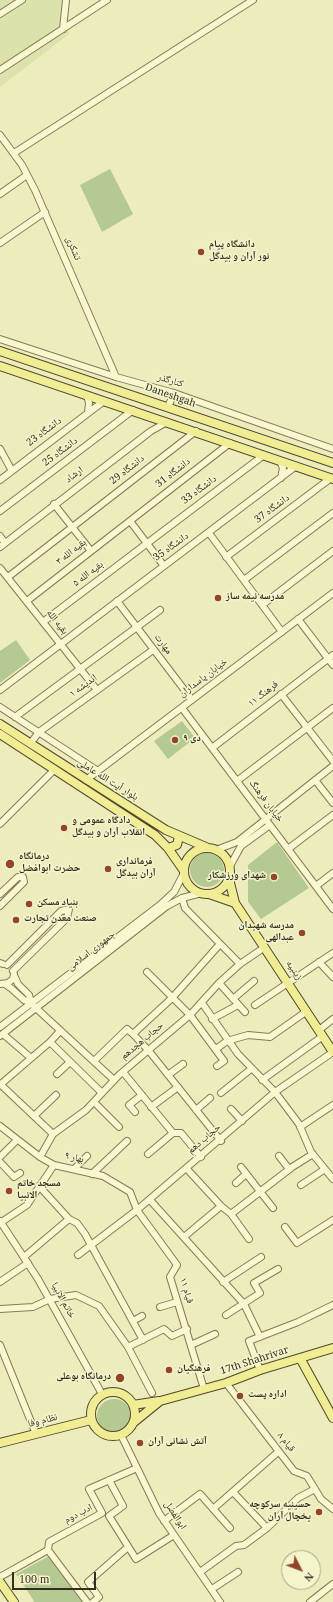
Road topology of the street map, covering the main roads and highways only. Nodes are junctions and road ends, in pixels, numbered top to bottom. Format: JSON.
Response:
{"nodes":[{"id":1,"x":0,"y":351,"type":"edge"},
{"id":2,"x":0,"y":366,"type":"edge"},
{"id":3,"x":333,"y":463,"type":"edge"},
{"id":4,"x":332,"y":478,"type":"edge"},
{"id":5,"x":0,"y":724,"type":"edge"},
{"id":6,"x":0,"y":734,"type":"edge"},
{"id":7,"x":179,"y":836,"type":"junction"},
{"id":8,"x":206,"y":847,"type":"junction"},
{"id":9,"x":168,"y":848,"type":"junction"},
{"id":10,"x":230,"y":869,"type":"junction"},
{"id":11,"x":184,"y":872,"type":"junction"},
{"id":12,"x":205,"y":893,"type":"junction"},
{"id":13,"x":235,"y":903,"type":"junction"},
{"id":14,"x":333,"y":1052,"type":"edge"},
{"id":15,"x":333,"y":1348,"type":"edge"},
{"id":16,"x":300,"y":1358,"type":"junction"},
{"id":17,"x":160,"y":1401,"type":"junction"},
{"id":18,"x":133,"y":1405,"type":"junction"},
{"id":19,"x":333,"y":1418,"type":"edge"},
{"id":20,"x":91,"y":1420,"type":"junction"},
{"id":21,"x":133,"y":1423,"type":"junction"},
{"id":22,"x":0,"y":1443,"type":"edge"},
{"id":23,"x":0,"y":1582,"type":"edge"},
{"id":24,"x":14,"y":1602,"type":"edge"}],
"edges":[{"from":1,"to":3,"type":"main road","name":"Daneshgah"},
{"from":2,"to":4,"type":"main road"},
{"from":5,"to":7,"type":"main road","name":"بلوار آیت‌ الله عاملی"},
{"from":6,"to":9,"type":"main road","name":"بلوار آیت‌ الله عاملی"},
{"from":7,"to":8,"type":"main road","name":"بلوار آیت‌ الله عاملی"},
{"from":7,"to":9,"type":"main road"},
{"from":8,"to":10,"type":"main road"},
{"from":8,"to":11,"type":"main road"},
{"from":9,"to":11,"type":"main road","name":"بلوار آیت‌ الله عاملی"},
{"from":10,"to":12,"type":"main road"},
{"from":10,"to":13,"type":"main road","name":"زینبیه"},
{"from":11,"to":12,"type":"main road"},
{"from":12,"to":13,"type":"main road"},
{"from":13,"to":14,"type":"main road","name":"زینبیه"},
{"from":15,"to":16,"type":"main road","name":"17th Shahrivar"},
{"from":16,"to":17,"type":"main road","name":"17th Shahrivar"},
{"from":16,"to":19,"type":"main road"},
{"from":17,"to":18,"type":"main road","name":"17th Shahrivar"},
{"from":17,"to":21,"type":"main road"},
{"from":18,"to":20,"type":"main road"},
{"from":18,"to":21,"type":"main road"},
{"from":20,"to":21,"type":"main road"},
{"from":20,"to":22,"type":"main road","name":"نظام وفا"},
{"from":23,"to":24,"type":"main road"}]}
